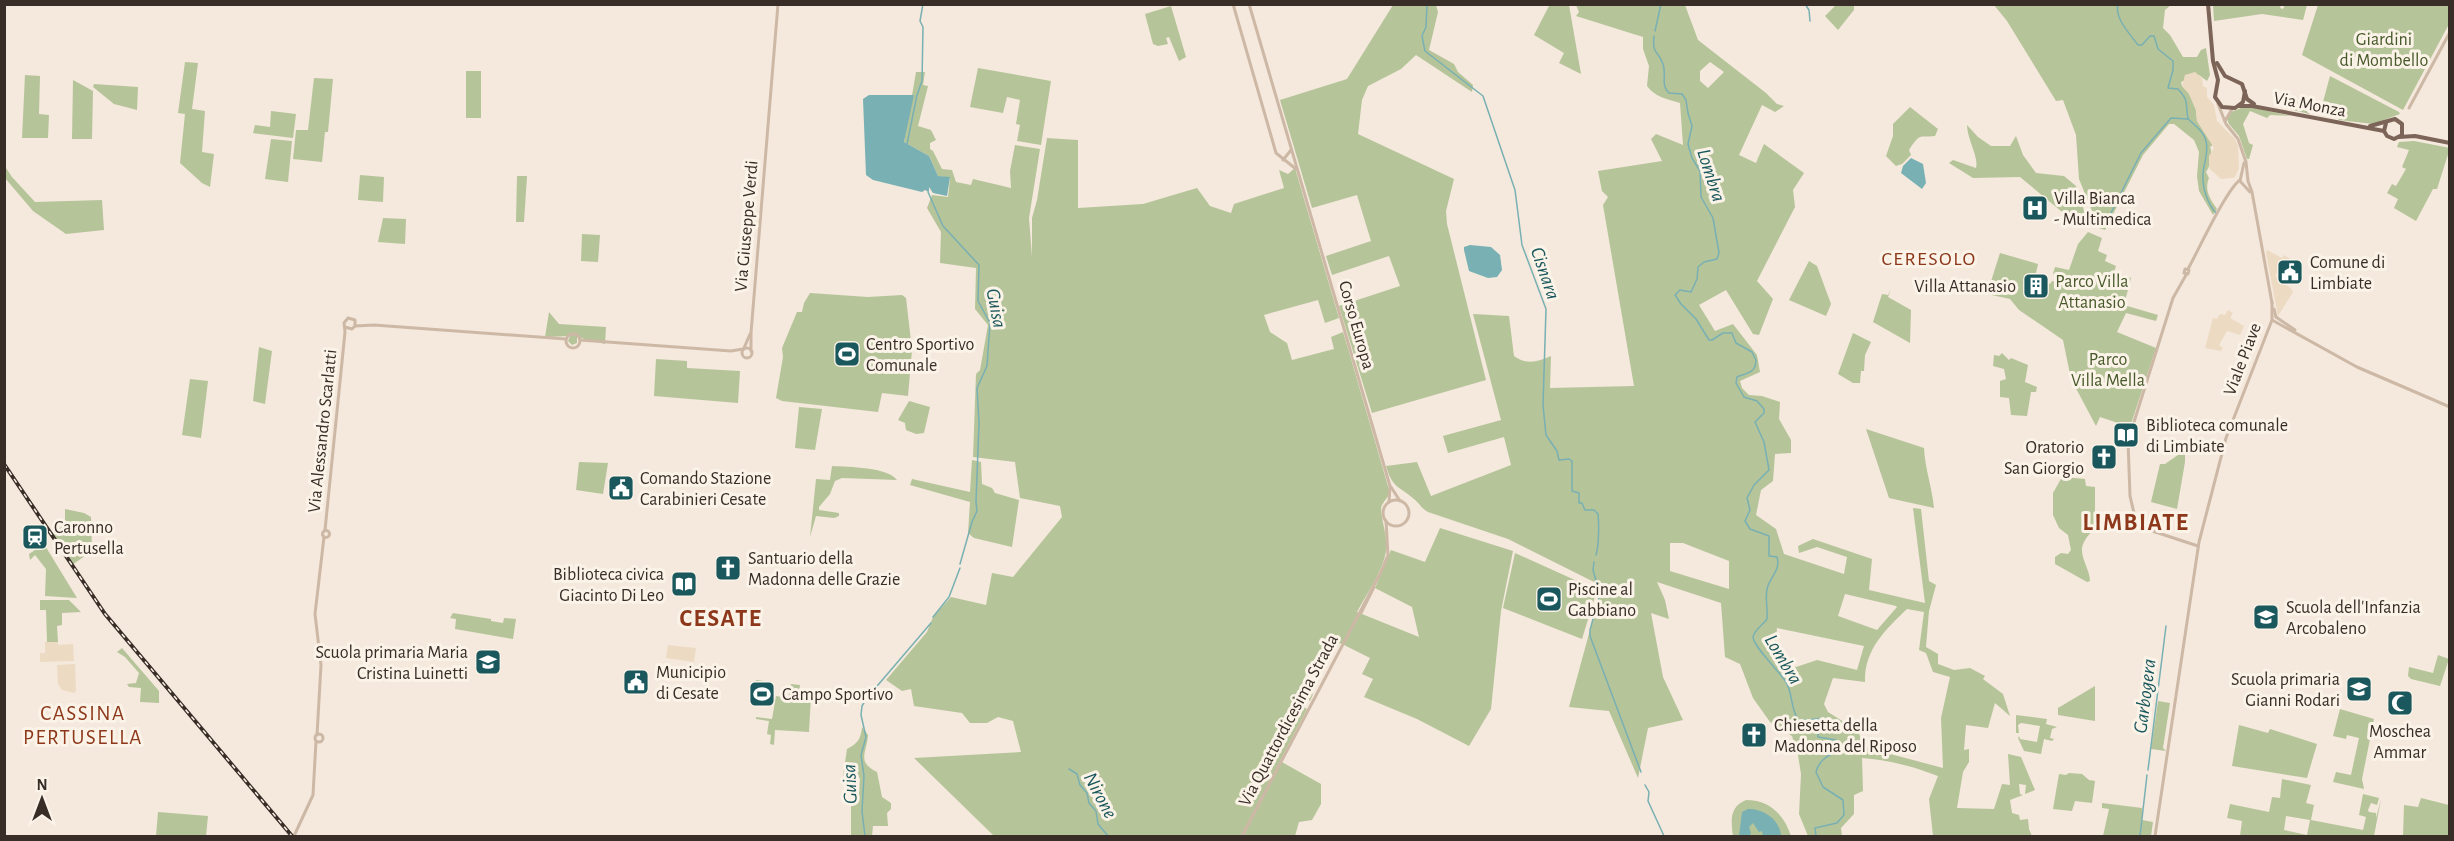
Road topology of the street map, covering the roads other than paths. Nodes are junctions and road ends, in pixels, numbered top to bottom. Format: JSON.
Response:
{"nodes":[{"id":1,"x":778,"y":4,"type":"edge"},
{"id":2,"x":1233,"y":4,"type":"edge"},
{"id":3,"x":1249,"y":4,"type":"edge"},
{"id":4,"x":2208,"y":4,"type":"edge"},
{"id":5,"x":2450,"y":32,"type":"edge"},
{"id":6,"x":2213,"y":51,"type":"junction"},
{"id":7,"x":2233,"y":79,"type":"junction"},
{"id":8,"x":2217,"y":85,"type":"junction"},
{"id":9,"x":2245,"y":92,"type":"junction"},
{"id":10,"x":2218,"y":102,"type":"junction"},
{"id":11,"x":2239,"y":106,"type":"junction"},
{"id":12,"x":2261,"y":107,"type":"junction"},
{"id":13,"x":2409,"y":108,"type":"dead end"},
{"id":14,"x":2232,"y":109,"type":"junction"},
{"id":15,"x":2226,"y":123,"type":"junction"},
{"id":16,"x":2386,"y":123,"type":"junction"},
{"id":17,"x":2354,"y":126,"type":"junction"},
{"id":18,"x":2403,"y":129,"type":"junction"},
{"id":19,"x":2384,"y":130,"type":"junction"},
{"id":20,"x":2415,"y":136,"type":"junction"},
{"id":21,"x":2398,"y":138,"type":"junction"},
{"id":22,"x":2450,"y":143,"type":"edge"},
{"id":23,"x":1290,"y":144,"type":"junction"},
{"id":24,"x":1283,"y":160,"type":"junction"},
{"id":25,"x":1298,"y":171,"type":"junction"},
{"id":26,"x":2245,"y":171,"type":"junction"},
{"id":27,"x":2248,"y":181,"type":"junction"},
{"id":28,"x":2242,"y":183,"type":"junction"},
{"id":29,"x":2252,"y":197,"type":"junction"},
{"id":30,"x":2273,"y":318,"type":"junction"},
{"id":31,"x":355,"y":320,"type":"junction"},
{"id":32,"x":374,"y":325,"type":"junction"},
{"id":33,"x":345,"y":327,"type":"junction"},
{"id":34,"x":354,"y":328,"type":"junction"},
{"id":35,"x":751,"y":333,"type":"junction"},
{"id":36,"x":344,"y":340,"type":"junction"},
{"id":37,"x":566,"y":341,"type":"junction"},
{"id":38,"x":580,"y":341,"type":"junction"},
{"id":39,"x":744,"y":348,"type":"junction"},
{"id":40,"x":752,"y":351,"type":"junction"},
{"id":41,"x":734,"y":352,"type":"junction"},
{"id":42,"x":743,"y":356,"type":"junction"},
{"id":43,"x":2450,"y":407,"type":"edge"},
{"id":44,"x":1390,"y":486,"type":"junction"},
{"id":45,"x":1400,"y":501,"type":"junction"},
{"id":46,"x":1389,"y":502,"type":"junction"},
{"id":47,"x":1386,"y":521,"type":"junction"},
{"id":48,"x":1395,"y":526,"type":"junction"},
{"id":49,"x":1388,"y":532,"type":"junction"},
{"id":50,"x":2198,"y":546,"type":"junction"},
{"id":51,"x":1375,"y":583,"type":"junction"},
{"id":52,"x":1366,"y":600,"type":"junction"},
{"id":53,"x":1364,"y":610,"type":"junction"},
{"id":54,"x":1358,"y":616,"type":"junction"},
{"id":55,"x":319,"y":735,"type":"junction"},
{"id":56,"x":318,"y":742,"type":"junction"},
{"id":57,"x":294,"y":837,"type":"edge"},
{"id":58,"x":1242,"y":837,"type":"edge"},
{"id":59,"x":2155,"y":837,"type":"edge"}],
"edges":[{"from":1,"to":35,"type":"street","name":"Via Giuseppe Verdi"},
{"from":2,"to":24,"type":"street"},
{"from":3,"to":23,"type":"street","name":"Corso Europa"},
{"from":4,"to":6,"type":"main road"},
{"from":5,"to":13,"type":"street"},
{"from":6,"to":7,"type":"main road"},
{"from":6,"to":8,"type":"main road"},
{"from":7,"to":8,"type":"main road"},
{"from":7,"to":9,"type":"main road"},
{"from":8,"to":10,"type":"main road"},
{"from":9,"to":11,"type":"main road"},
{"from":9,"to":12,"type":"main road","name":"Via Monza"},
{"from":10,"to":14,"type":"main road"},
{"from":10,"to":15,"type":"street"},
{"from":11,"to":12,"type":"main road","name":"Via Monza"},
{"from":11,"to":14,"type":"main road"},
{"from":12,"to":17,"type":"main road","name":"Via Monza"},
{"from":14,"to":15,"type":"street"},
{"from":15,"to":26,"type":"street"},
{"from":16,"to":17,"type":"main road","name":"Via Monza"},
{"from":16,"to":18,"type":"main road"},
{"from":16,"to":19,"type":"main road"},
{"from":17,"to":19,"type":"main road","name":"Via Monza"},
{"from":18,"to":20,"type":"main road"},
{"from":18,"to":21,"type":"main road"},
{"from":19,"to":21,"type":"main road"},
{"from":20,"to":21,"type":"main road"},
{"from":20,"to":22,"type":"main road"},
{"from":23,"to":24,"type":"street"},
{"from":23,"to":25,"type":"street","name":"Corso Europa"},
{"from":24,"to":25,"type":"street"},
{"from":25,"to":44,"type":"street","name":"Corso Europa"},
{"from":26,"to":27,"type":"street"},
{"from":26,"to":28,"type":"street"},
{"from":27,"to":28,"type":"street"},
{"from":27,"to":29,"type":"street"},
{"from":28,"to":29,"type":"street"},
{"from":28,"to":50,"type":"street"},
{"from":29,"to":30,"type":"street"},
{"from":30,"to":43,"type":"street"},
{"from":30,"to":50,"type":"street","name":"Viale Piave"},
{"from":31,"to":32,"type":"street"},
{"from":31,"to":33,"type":"street"},
{"from":31,"to":34,"type":"street"},
{"from":32,"to":34,"type":"street"},
{"from":32,"to":37,"type":"street"},
{"from":33,"to":34,"type":"street"},
{"from":33,"to":36,"type":"street","name":"Via Alessandro Scarlatti"},
{"from":34,"to":36,"type":"street","name":"Via Alessandro Scarlatti"},
{"from":35,"to":39,"type":"street","name":"Via Giuseppe Verdi"},
{"from":35,"to":40,"type":"street","name":"Via Giuseppe Verdi"},
{"from":36,"to":55,"type":"street","name":"Via Alessandro Scarlatti"},
{"from":37,"to":38,"type":"street"},
{"from":37,"to":38,"type":"street"},
{"from":38,"to":41,"type":"street"},
{"from":39,"to":40,"type":"street"},
{"from":39,"to":41,"type":"street"},
{"from":39,"to":42,"type":"street"},
{"from":40,"to":42,"type":"street"},
{"from":41,"to":42,"type":"street"},
{"from":44,"to":45,"type":"street","name":"Corso Europa"},
{"from":44,"to":46,"type":"street","name":"Corso Europa"},
{"from":45,"to":46,"type":"street"},
{"from":45,"to":48,"type":"street"},
{"from":46,"to":47,"type":"street"},
{"from":47,"to":48,"type":"street"},
{"from":47,"to":49,"type":"street","name":"Via Quattordicesima Strada"},
{"from":48,"to":49,"type":"street"},
{"from":49,"to":51,"type":"street","name":"Via Quattordicesima Strada"},
{"from":50,"to":59,"type":"street","name":"Viale Piave"},
{"from":51,"to":52,"type":"street","name":"Via Quattordicesima Strada"},
{"from":51,"to":53,"type":"street","name":"Via Quattordicesima Strada"},
{"from":52,"to":53,"type":"street"},
{"from":52,"to":54,"type":"street","name":"Via Quattordicesima Strada"},
{"from":53,"to":54,"type":"street","name":"Via Quattordicesima Strada"},
{"from":54,"to":58,"type":"street","name":"Via Quattordicesima Strada"},
{"from":55,"to":56,"type":"street"},
{"from":55,"to":56,"type":"street"},
{"from":56,"to":57,"type":"street"}]}
